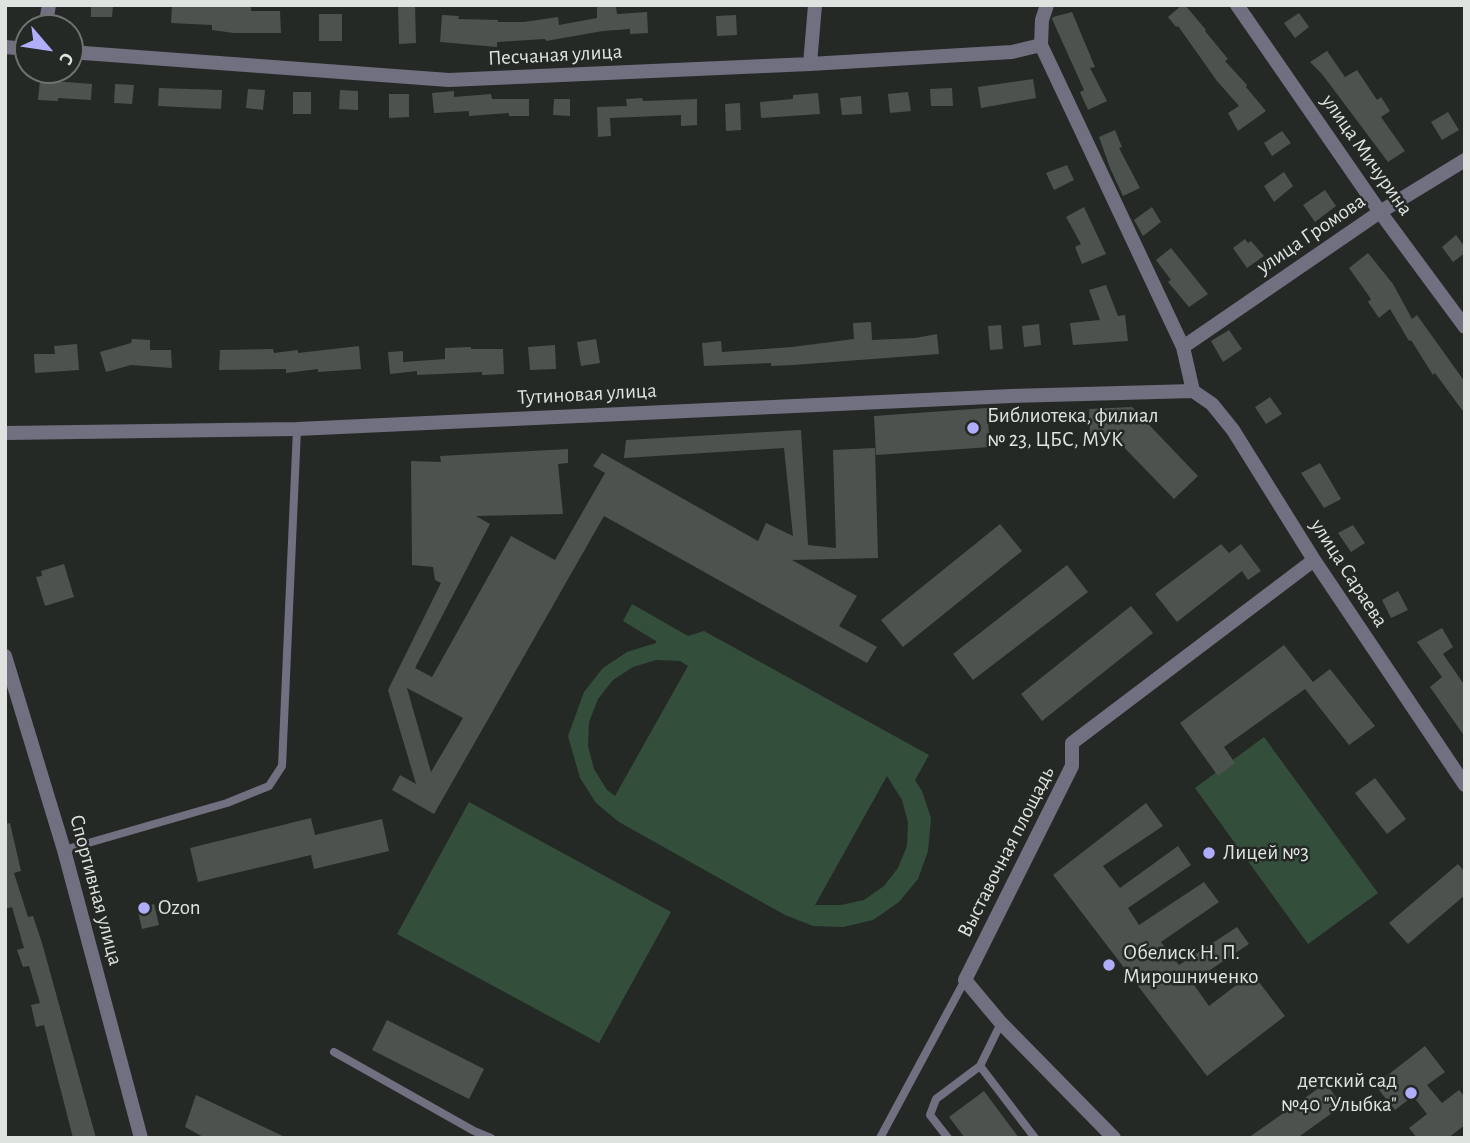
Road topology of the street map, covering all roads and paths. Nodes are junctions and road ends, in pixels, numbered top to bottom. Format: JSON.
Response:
{"nodes":[{"id":1,"x":815,"y":5,"type":"edge"},
{"id":2,"x":1047,"y":5,"type":"edge"},
{"id":3,"x":1237,"y":5,"type":"edge"},
{"id":4,"x":1041,"y":46,"type":"junction"},
{"id":5,"x":84,"y":53,"type":"edge"},
{"id":6,"x":810,"y":64,"type":"junction"},
{"id":7,"x":1465,"y":160,"type":"edge"},
{"id":8,"x":1380,"y":212,"type":"junction"},
{"id":9,"x":1465,"y":327,"type":"edge"},
{"id":10,"x":1183,"y":347,"type":"junction"},
{"id":11,"x":1193,"y":391,"type":"junction"},
{"id":12,"x":297,"y":429,"type":"junction"},
{"id":13,"x":5,"y":433,"type":"edge"},
{"id":14,"x":1314,"y":560,"type":"junction"},
{"id":15,"x":5,"y":656,"type":"edge"},
{"id":16,"x":1465,"y":785,"type":"edge"},
{"id":17,"x":65,"y":850,"type":"junction"},
{"id":18,"x":965,"y":980,"type":"junction"},
{"id":19,"x":1001,"y":1023,"type":"junction"},
{"id":20,"x":334,"y":1052,"type":"dead end"},
{"id":21,"x":980,"y":1066,"type":"junction"},
{"id":22,"x":141,"y":1138,"type":"edge"},
{"id":23,"x":491,"y":1138,"type":"edge"},
{"id":24,"x":880,"y":1138,"type":"edge"},
{"id":25,"x":948,"y":1138,"type":"edge"},
{"id":26,"x":1035,"y":1138,"type":"edge"},
{"id":27,"x":1114,"y":1138,"type":"edge"}],
"edges":[{"from":1,"to":6,"type":"street"},
{"from":2,"to":4,"type":"street"},
{"from":3,"to":8,"type":"street","name":"улица Мичурина"},
{"from":4,"to":6,"type":"street","name":"Песчаная улица"},
{"from":4,"to":10,"type":"street"},
{"from":5,"to":6,"type":"street","name":"Песчаная улица"},
{"from":7,"to":8,"type":"street","name":"улица Громова"},
{"from":8,"to":9,"type":"street","name":"улица Мичурина"},
{"from":8,"to":10,"type":"street","name":"улица Громова"},
{"from":10,"to":11,"type":"street"},
{"from":11,"to":12,"type":"street","name":"Тутиновая улица"},
{"from":11,"to":14,"type":"street","name":"улица Сараева"},
{"from":12,"to":13,"type":"street","name":"Тутиновая улица"},
{"from":12,"to":17,"type":"lane"},
{"from":14,"to":16,"type":"street","name":"улица Сараева"},
{"from":14,"to":18,"type":"street","name":"Выставочная площадь"},
{"from":15,"to":17,"type":"street","name":"Спортивная улица"},
{"from":17,"to":22,"type":"street","name":"Спортивная улица"},
{"from":18,"to":19,"type":"street"},
{"from":18,"to":24,"type":"lane"},
{"from":19,"to":21,"type":"lane"},
{"from":19,"to":27,"type":"street"},
{"from":20,"to":23,"type":"lane"},
{"from":21,"to":25,"type":"lane"},
{"from":21,"to":26,"type":"lane"}]}
